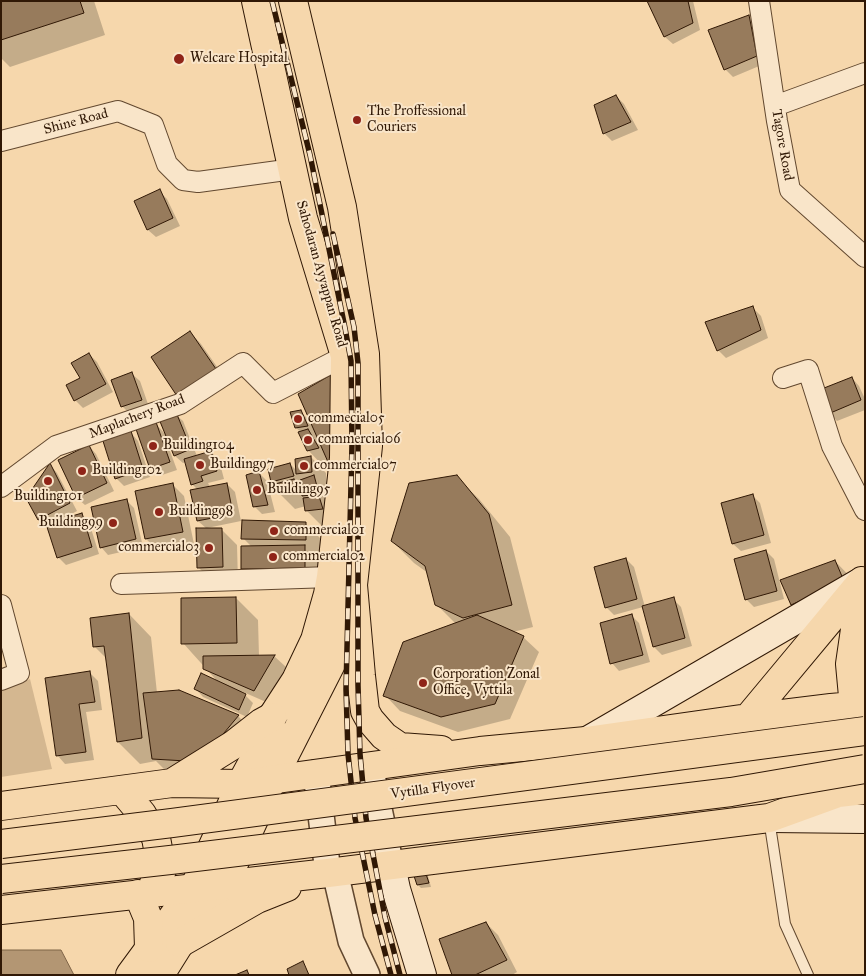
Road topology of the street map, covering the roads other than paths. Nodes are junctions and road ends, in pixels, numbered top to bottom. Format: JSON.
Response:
{"nodes":[{"id":1,"x":256,"y":1,"type":"edge"},
{"id":2,"x":293,"y":1,"type":"edge"},
{"id":3,"x":759,"y":1,"type":"edge"},
{"id":4,"x":310,"y":70,"type":"junction"},
{"id":5,"x":865,"y":73,"type":"edge"},
{"id":6,"x":274,"y":78,"type":"junction"},
{"id":7,"x":775,"y":106,"type":"junction"},
{"id":8,"x":1,"y":141,"type":"edge"},
{"id":9,"x":293,"y":169,"type":"junction"},
{"id":10,"x":865,"y":257,"type":"edge"},
{"id":11,"x":345,"y":356,"type":"junction"},
{"id":12,"x":784,"y":378,"type":"dead end"},
{"id":13,"x":1,"y":487,"type":"edge"},
{"id":14,"x":865,"y":510,"type":"edge"},
{"id":15,"x":864,"y":580,"type":"edge"},
{"id":16,"x":342,"y":581,"type":"junction"},
{"id":17,"x":121,"y":584,"type":"dead end"},
{"id":18,"x":1,"y":605,"type":"edge"},
{"id":19,"x":1,"y":680,"type":"edge"},
{"id":20,"x":860,"y":705,"type":"edge"},
{"id":21,"x":365,"y":711,"type":"junction"},
{"id":22,"x":272,"y":717,"type":"junction"},
{"id":23,"x":748,"y":718,"type":"junction"},
{"id":24,"x":586,"y":742,"type":"junction"},
{"id":25,"x":480,"y":751,"type":"junction"},
{"id":26,"x":370,"y":766,"type":"junction"},
{"id":27,"x":865,"y":769,"type":"edge"},
{"id":28,"x":316,"y":774,"type":"junction"},
{"id":29,"x":272,"y":780,"type":"junction"},
{"id":30,"x":172,"y":782,"type":"junction"},
{"id":31,"x":241,"y":784,"type":"junction"},
{"id":32,"x":122,"y":790,"type":"junction"},
{"id":33,"x":865,"y":790,"type":"edge"},
{"id":34,"x":1,"y":806,"type":"edge"},
{"id":35,"x":769,"y":818,"type":"junction"},
{"id":36,"x":865,"y":819,"type":"edge"},
{"id":37,"x":1,"y":844,"type":"edge"},
{"id":38,"x":391,"y":866,"type":"junction"},
{"id":39,"x":325,"y":873,"type":"junction"},
{"id":40,"x":1,"y":878,"type":"edge"},
{"id":41,"x":224,"y":885,"type":"junction"},
{"id":42,"x":194,"y":888,"type":"junction"},
{"id":43,"x":144,"y":894,"type":"junction"},
{"id":44,"x":1,"y":910,"type":"edge"},
{"id":45,"x":180,"y":943,"type":"junction"},
{"id":46,"x":149,"y":948,"type":"junction"},
{"id":47,"x":130,"y":975,"type":"edge"},
{"id":48,"x":160,"y":975,"type":"edge"},
{"id":49,"x":366,"y":975,"type":"edge"},
{"id":50,"x":422,"y":975,"type":"edge"},
{"id":51,"x":808,"y":975,"type":"edge"}],
"edges":[{"from":1,"to":6,"type":"main road","name":"Sahodaran Ayyappan Road"},
{"from":2,"to":4,"type":"main road","name":"Sahodaran Ayyappan Road"},
{"from":3,"to":7,"type":"street","name":"Tagore Road"},
{"from":4,"to":6,"type":"main road"},
{"from":4,"to":16,"type":"main road","name":"Sahodaran Ayyappan Road"},
{"from":5,"to":7,"type":"street"},
{"from":6,"to":9,"type":"main road","name":"Sahodaran Ayyappan Road"},
{"from":7,"to":10,"type":"street","name":"Tagore Road"},
{"from":8,"to":9,"type":"street","name":"Shine Road"},
{"from":9,"to":11,"type":"main road","name":"Sahodaran Ayyappan Road"},
{"from":11,"to":13,"type":"street","name":"Maplachery Road"},
{"from":11,"to":16,"type":"main road","name":"Sahodaran Ayyappan Road"},
{"from":12,"to":14,"type":"street"},
{"from":15,"to":20,"type":"main road"},
{"from":15,"to":23,"type":"main road"},
{"from":15,"to":24,"type":"main road"},
{"from":16,"to":17,"type":"street"},
{"from":16,"to":21,"type":"main road"},
{"from":16,"to":22,"type":"main road","name":"Sahodaran Ayyappan Road"},
{"from":16,"to":29,"type":"main road"},
{"from":18,"to":19,"type":"street"},
{"from":20,"to":23,"type":"main road"},
{"from":20,"to":37,"type":"main road","name":"Vytilla Flyover","bridge":true},
{"from":21,"to":25,"type":"main road"},
{"from":21,"to":26,"type":"main road"},
{"from":22,"to":30,"type":"main road"},
{"from":22,"to":31,"type":"main road"},
{"from":23,"to":24,"type":"main road"},
{"from":24,"to":25,"type":"main road"},
{"from":25,"to":26,"type":"main road"},
{"from":26,"to":28,"type":"main road"},
{"from":26,"to":38,"type":"street"},
{"from":27,"to":40,"type":"main road","bridge":true},
{"from":28,"to":29,"type":"main road"},
{"from":28,"to":39,"type":"street"},
{"from":29,"to":31,"type":"main road"},
{"from":29,"to":41,"type":"main road"},
{"from":30,"to":31,"type":"main road"},
{"from":30,"to":32,"type":"main road"},
{"from":31,"to":42,"type":"main road"},
{"from":32,"to":34,"type":"main road"},
{"from":32,"to":43,"type":"main road"},
{"from":33,"to":35,"type":"main road"},
{"from":35,"to":36,"type":"main road"},
{"from":35,"to":38,"type":"main road"},
{"from":35,"to":51,"type":"lane"},
{"from":38,"to":39,"type":"main road"},
{"from":38,"to":50,"type":"main road"},
{"from":39,"to":41,"type":"main road"},
{"from":39,"to":45,"type":"main road"},
{"from":39,"to":49,"type":"street"},
{"from":41,"to":42,"type":"main road"},
{"from":41,"to":45,"type":"main road"},
{"from":42,"to":43,"type":"main road"},
{"from":42,"to":46,"type":"main road"},
{"from":43,"to":44,"type":"main road"},
{"from":43,"to":46,"type":"main road"},
{"from":45,"to":48,"type":"main road"},
{"from":46,"to":47,"type":"main road"}]}
